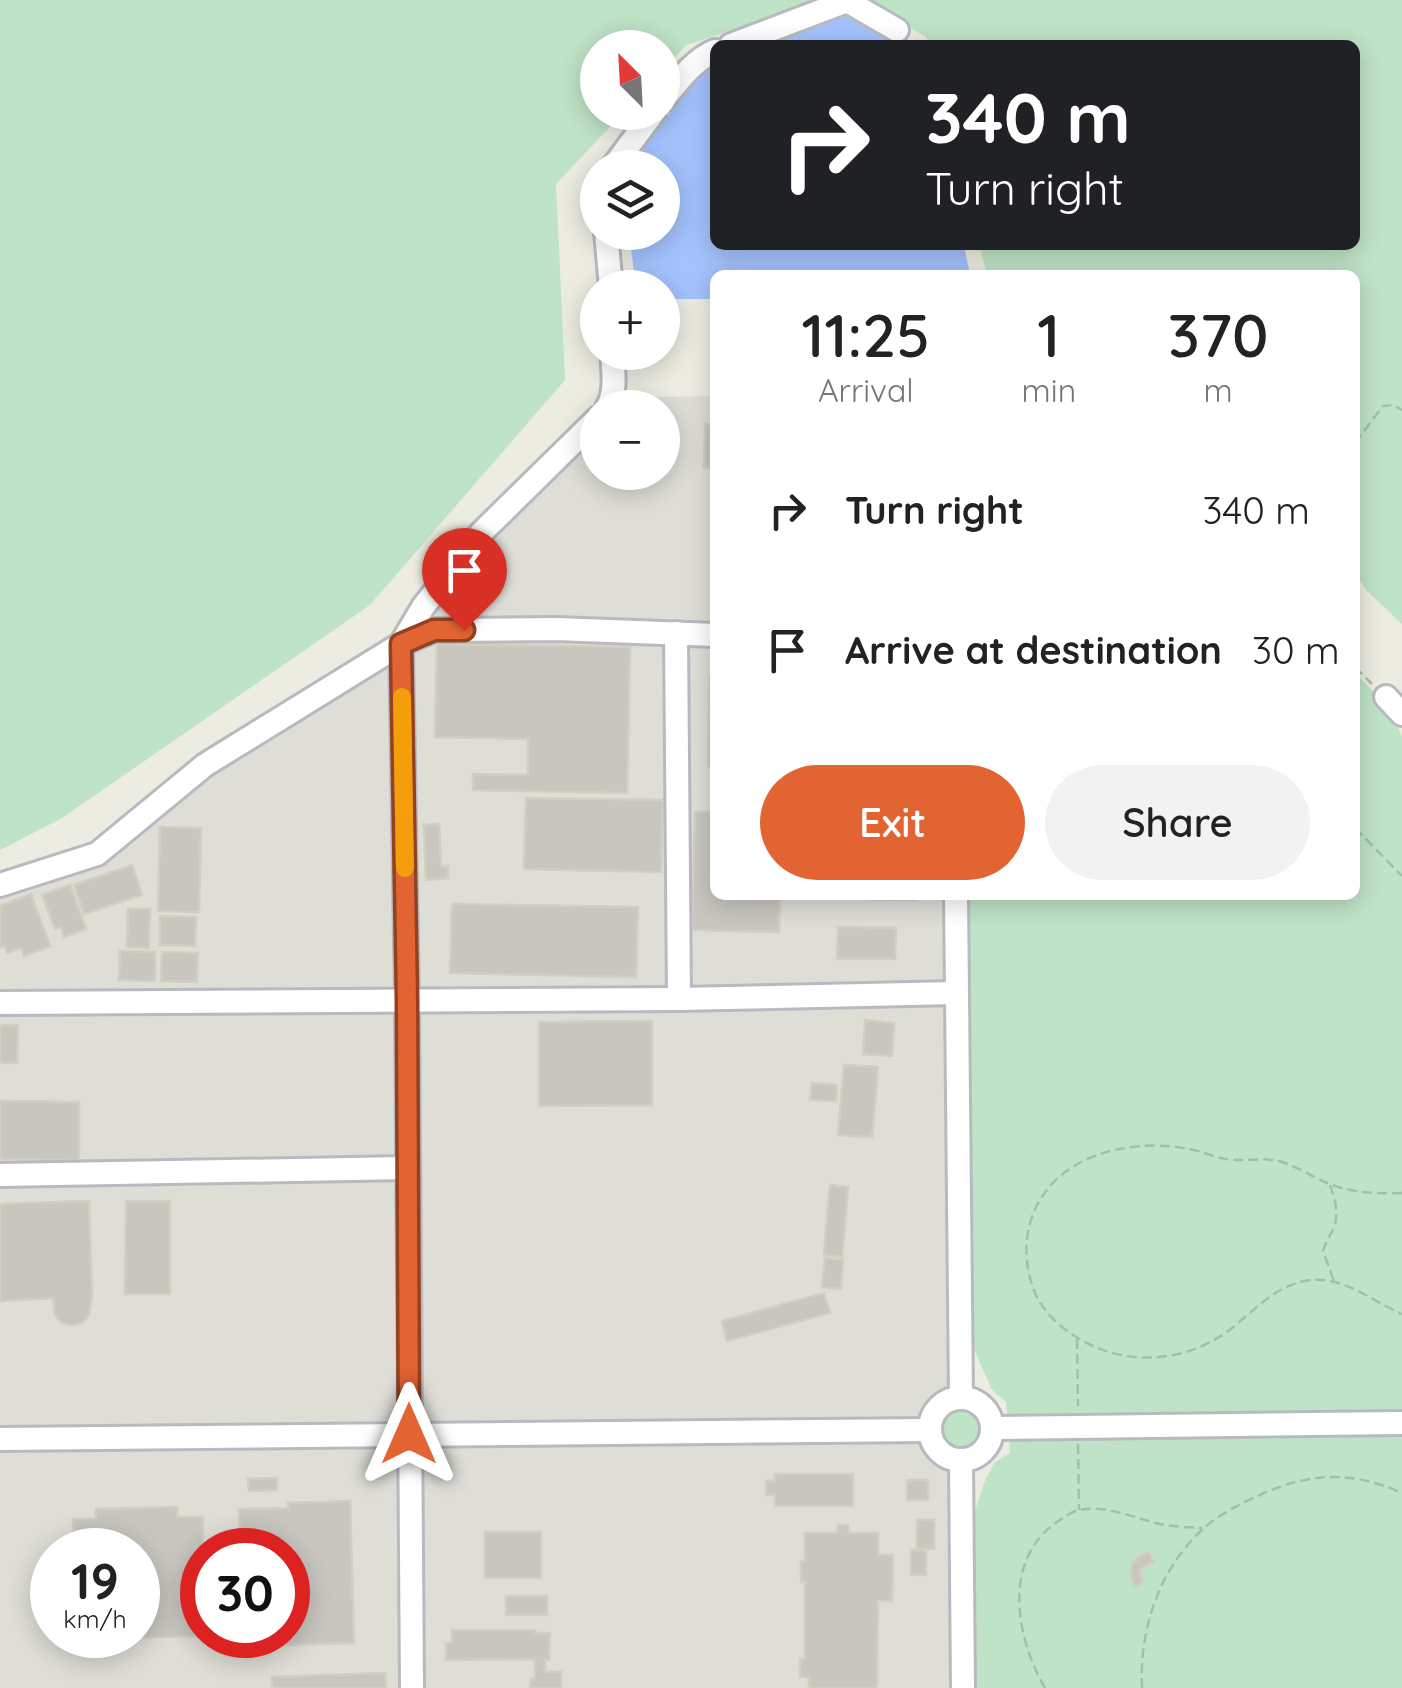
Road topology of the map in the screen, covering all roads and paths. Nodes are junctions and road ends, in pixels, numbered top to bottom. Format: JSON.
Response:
{"nodes":[{"id":1,"x":897,"y":30,"type":"dead end"},
{"id":2,"x":745,"y":40,"type":"edge"},
{"id":3,"x":710,"y":53,"type":"edge"},
{"id":4,"x":680,"y":80,"type":"edge"},
{"id":5,"x":1402,"y":410,"type":"edge"},
{"id":6,"x":580,"y":436,"type":"edge"},
{"id":7,"x":1360,"y":436,"type":"edge"},
{"id":8,"x":676,"y":633,"type":"junction"},
{"id":9,"x":710,"y":635,"type":"edge"},
{"id":10,"x":401,"y":644,"type":"junction"},
{"id":11,"x":1360,"y":672,"type":"edge"},
{"id":12,"x":1394,"y":705,"type":"edge"},
{"id":13,"x":1360,"y":833,"type":"edge"},
{"id":14,"x":1402,"y":876,"type":"edge"},
{"id":15,"x":0,"y":885,"type":"edge"},
{"id":16,"x":956,"y":900,"type":"edge"},
{"id":17,"x":956,"y":992,"type":"junction"},
{"id":18,"x":679,"y":999,"type":"junction"},
{"id":19,"x":407,"y":1000,"type":"junction"},
{"id":20,"x":0,"y":1003,"type":"edge"},
{"id":21,"x":407,"y":1168,"type":"junction"},
{"id":22,"x":0,"y":1175,"type":"edge"},
{"id":23,"x":1329,"y":1184,"type":"junction"},
{"id":24,"x":1402,"y":1193,"type":"edge"},
{"id":25,"x":1334,"y":1281,"type":"junction"},
{"id":26,"x":1402,"y":1314,"type":"edge"},
{"id":27,"x":1078,"y":1338,"type":"junction"},
{"id":28,"x":961,"y":1398,"type":"junction"},
{"id":29,"x":1078,"y":1413,"type":"dead end"},
{"id":30,"x":1402,"y":1423,"type":"edge"},
{"id":31,"x":993,"y":1428,"type":"junction"},
{"id":32,"x":929,"y":1430,"type":"junction"},
{"id":33,"x":409,"y":1434,"type":"junction"},
{"id":34,"x":0,"y":1439,"type":"edge"},
{"id":35,"x":1078,"y":1443,"type":"dead end"},
{"id":36,"x":961,"y":1461,"type":"junction"},
{"id":37,"x":1402,"y":1493,"type":"edge"},
{"id":38,"x":1079,"y":1510,"type":"junction"},
{"id":39,"x":1204,"y":1528,"type":"junction"},
{"id":40,"x":412,"y":1688,"type":"edge"},
{"id":41,"x":963,"y":1688,"type":"edge"},
{"id":42,"x":1045,"y":1688,"type":"edge"},
{"id":43,"x":1142,"y":1688,"type":"edge"}],
"edges":[{"from":1,"to":2,"type":"street"},
{"from":3,"to":4,"type":"street"},
{"from":5,"to":7,"type":"path"},
{"from":6,"to":10,"type":"street"},
{"from":8,"to":9,"type":"street"},
{"from":8,"to":10,"type":"street"},
{"from":8,"to":18,"type":"street"},
{"from":10,"to":15,"type":"street"},
{"from":10,"to":19,"type":"street"},
{"from":11,"to":12,"type":"path"},
{"from":13,"to":14,"type":"path"},
{"from":16,"to":17,"type":"street"},
{"from":17,"to":18,"type":"street"},
{"from":17,"to":28,"type":"street"},
{"from":18,"to":19,"type":"street"},
{"from":19,"to":20,"type":"street"},
{"from":19,"to":21,"type":"street"},
{"from":21,"to":22,"type":"street"},
{"from":21,"to":33,"type":"street"},
{"from":23,"to":24,"type":"path"},
{"from":23,"to":25,"type":"path"},
{"from":23,"to":27,"type":"path"},
{"from":25,"to":26,"type":"path"},
{"from":25,"to":27,"type":"path"},
{"from":27,"to":29,"type":"path"},
{"from":28,"to":31,"type":"street"},
{"from":28,"to":32,"type":"street"},
{"from":30,"to":31,"type":"street"},
{"from":31,"to":36,"type":"street"},
{"from":32,"to":33,"type":"street"},
{"from":32,"to":36,"type":"street"},
{"from":33,"to":34,"type":"street"},
{"from":33,"to":40,"type":"street"},
{"from":35,"to":38,"type":"path"},
{"from":36,"to":41,"type":"street"},
{"from":37,"to":39,"type":"path"},
{"from":38,"to":39,"type":"path"},
{"from":38,"to":42,"type":"path"},
{"from":39,"to":43,"type":"path"}]}
